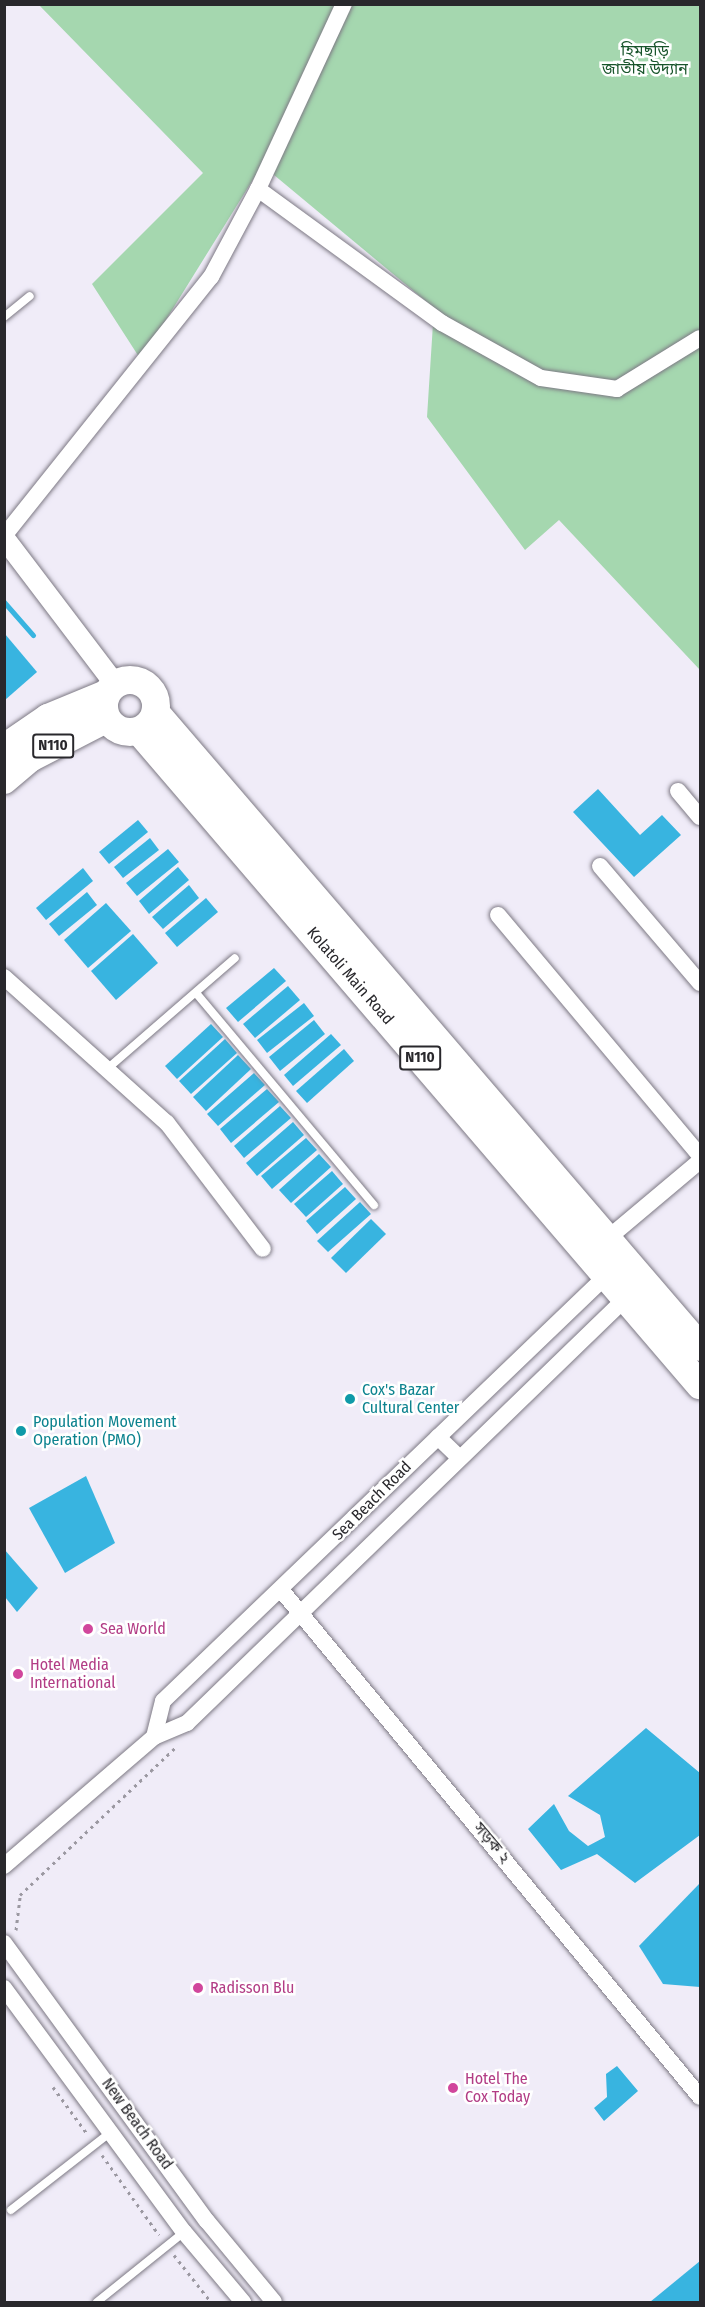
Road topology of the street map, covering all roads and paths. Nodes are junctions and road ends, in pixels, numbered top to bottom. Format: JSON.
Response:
{"nodes":[{"id":1,"x":344,"y":4,"type":"edge"},
{"id":2,"x":258,"y":189,"type":"junction"},
{"id":3,"x":30,"y":296,"type":"dead end"},
{"id":4,"x":4,"y":317,"type":"edge"},
{"id":5,"x":700,"y":338,"type":"edge"},
{"id":6,"x":4,"y":537,"type":"edge"},
{"id":7,"x":109,"y":699,"type":"junction"},
{"id":8,"x":148,"y":722,"type":"junction"},
{"id":9,"x":4,"y":748,"type":"edge"},
{"id":10,"x":4,"y":780,"type":"edge"},
{"id":11,"x":678,"y":791,"type":"dead end"},
{"id":12,"x":700,"y":817,"type":"edge"},
{"id":13,"x":600,"y":866,"type":"dead end"},
{"id":14,"x":498,"y":915,"type":"dead end"},
{"id":15,"x":318,"y":920,"type":"junction"},
{"id":16,"x":235,"y":957,"type":"dead end"},
{"id":17,"x":4,"y":977,"type":"edge"},
{"id":18,"x":700,"y":983,"type":"edge"},
{"id":19,"x":196,"y":993,"type":"junction"},
{"id":20,"x":106,"y":1069,"type":"junction"},
{"id":21,"x":700,"y":1156,"type":"edge"},
{"id":22,"x":700,"y":1161,"type":"edge"},
{"id":23,"x":375,"y":1205,"type":"dead end"},
{"id":24,"x":607,"y":1239,"type":"junction"},
{"id":25,"x":262,"y":1249,"type":"dead end"},
{"id":26,"x":608,"y":1275,"type":"junction"},
{"id":27,"x":627,"y":1297,"type":"junction"},
{"id":28,"x":700,"y":1347,"type":"edge"},
{"id":29,"x":700,"y":1385,"type":"edge"},
{"id":30,"x":438,"y":1437,"type":"junction"},
{"id":31,"x":460,"y":1458,"type":"junction"},
{"id":32,"x":282,"y":1591,"type":"junction"},
{"id":33,"x":302,"y":1614,"type":"junction"},
{"id":34,"x":154,"y":1737,"type":"junction"},
{"id":35,"x":182,"y":1742,"type":"dead end"},
{"id":36,"x":4,"y":1866,"type":"edge"},
{"id":37,"x":11,"y":1940,"type":"edge"},
{"id":38,"x":4,"y":1988,"type":"edge"},
{"id":39,"x":51,"y":2084,"type":"dead end"},
{"id":40,"x":700,"y":2097,"type":"edge"},
{"id":41,"x":132,"y":2117,"type":"junction"},
{"id":42,"x":111,"y":2132,"type":"junction"},
{"id":43,"x":94,"y":2145,"type":"junction"},
{"id":44,"x":11,"y":2210,"type":"dead end"},
{"id":45,"x":184,"y":2232,"type":"junction"},
{"id":46,"x":165,"y":2245,"type":"junction"},
{"id":47,"x":97,"y":2302,"type":"edge"},
{"id":48,"x":211,"y":2302,"type":"edge"},
{"id":49,"x":243,"y":2302,"type":"edge"},
{"id":50,"x":274,"y":2302,"type":"edge"}],
"edges":[{"from":1,"to":2,"type":"street"},
{"from":2,"to":5,"type":"street"},
{"from":2,"to":6,"type":"street"},
{"from":3,"to":4,"type":"lane"},
{"from":6,"to":7,"type":"street"},
{"from":7,"to":8,"type":"highway"},
{"from":7,"to":8,"type":"highway","name":"Kolatoli Main Road"},
{"from":7,"to":9,"type":"highway","number":"N110"},
{"from":7,"to":10,"type":"highway","number":"N110"},
{"from":8,"to":15,"type":"highway","name":"Kolatoli Main Road","number":"N110"},
{"from":11,"to":12,"type":"street"},
{"from":13,"to":18,"type":"street"},
{"from":14,"to":21,"type":"street"},
{"from":15,"to":24,"type":"highway","name":"Kolatoli Main Road","number":"N110"},
{"from":15,"to":26,"type":"highway","name":"Kolatoli Main Road","number":"N110"},
{"from":16,"to":19,"type":"lane"},
{"from":17,"to":20,"type":"street"},
{"from":19,"to":20,"type":"lane"},
{"from":19,"to":23,"type":"lane"},
{"from":20,"to":25,"type":"street"},
{"from":22,"to":24,"type":"street"},
{"from":24,"to":28,"type":"highway","name":"Kolatoli Main Road","number":"N110"},
{"from":26,"to":27,"type":"highway","name":"Kolatoli Main Road","number":"N110"},
{"from":26,"to":30,"type":"street","name":"Sea Beach Road"},
{"from":27,"to":29,"type":"highway","name":"Kolatoli Main Road","number":"N110"},
{"from":27,"to":31,"type":"street","name":"Sea Beach Road"},
{"from":30,"to":31,"type":"street"},
{"from":30,"to":32,"type":"street","name":"Sea Beach Road"},
{"from":31,"to":33,"type":"street","name":"Sea Beach Road"},
{"from":32,"to":33,"type":"street","name":"সড়ক ২"},
{"from":32,"to":34,"type":"street","name":"Sea Beach Road"},
{"from":33,"to":34,"type":"street","name":"Sea Beach Road"},
{"from":33,"to":40,"type":"street","name":"সড়ক ২"},
{"from":34,"to":36,"type":"street","name":"Sea Beach Road"},
{"from":35,"to":37,"type":"path"},
{"from":37,"to":41,"type":"street","name":"New Beach Road"},
{"from":38,"to":42,"type":"street","name":"New Beach Road"},
{"from":39,"to":43,"type":"path"},
{"from":41,"to":42,"type":"street"},
{"from":41,"to":50,"type":"street","name":"New Beach Road"},
{"from":42,"to":43,"type":"lane"},
{"from":42,"to":45,"type":"street","name":"New Beach Road"},
{"from":43,"to":44,"type":"lane"},
{"from":43,"to":46,"type":"path"},
{"from":45,"to":46,"type":"lane"},
{"from":45,"to":49,"type":"street","name":"New Beach Road"},
{"from":46,"to":47,"type":"lane"},
{"from":46,"to":48,"type":"path"}]}
